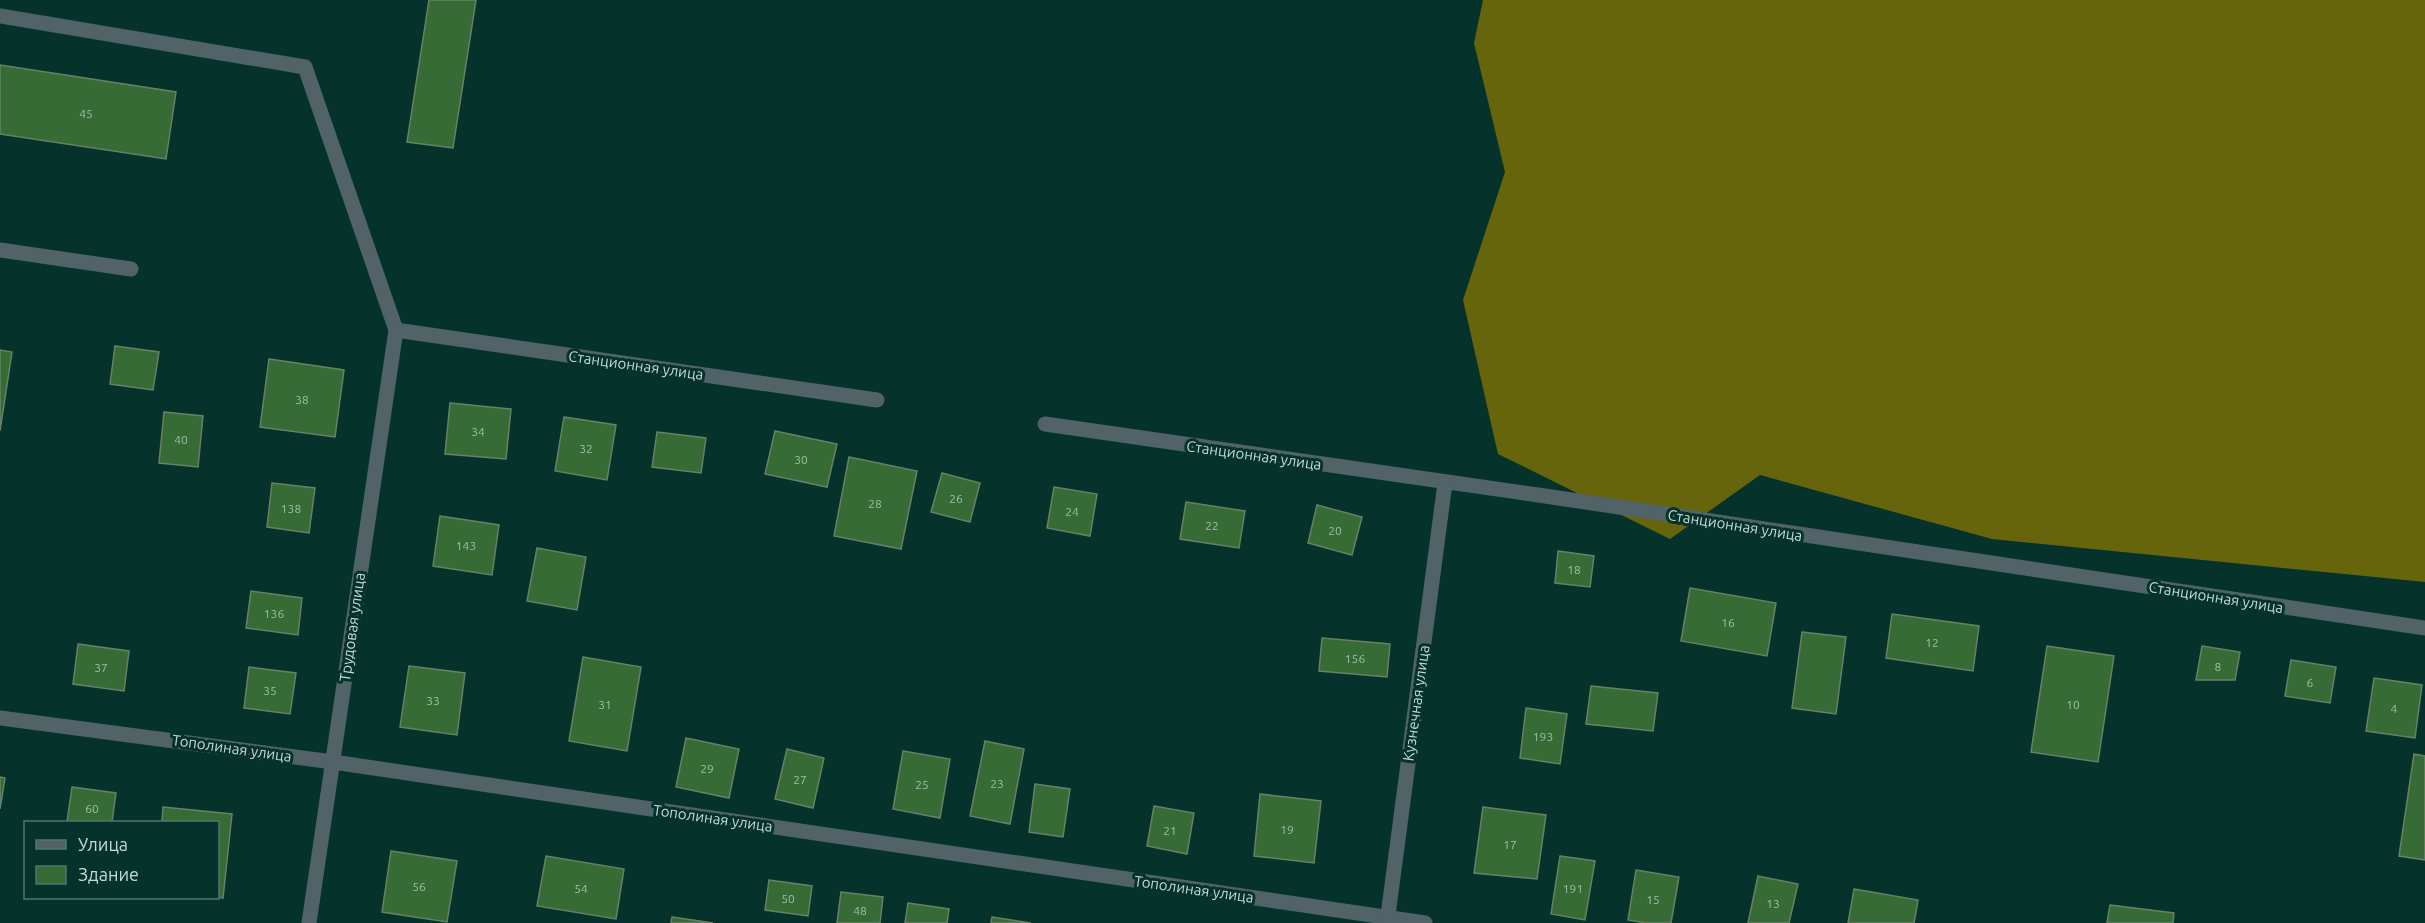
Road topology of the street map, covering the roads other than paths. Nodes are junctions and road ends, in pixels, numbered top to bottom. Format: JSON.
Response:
{"nodes":[{"id":1,"x":0,"y":16,"type":"edge"},
{"id":2,"x":0,"y":250,"type":"edge"},
{"id":3,"x":131,"y":269,"type":"dead end"},
{"id":4,"x":396,"y":330,"type":"junction"},
{"id":5,"x":877,"y":399,"type":"dead end"},
{"id":6,"x":1045,"y":424,"type":"dead end"},
{"id":7,"x":1445,"y":483,"type":"junction"},
{"id":8,"x":2425,"y":628,"type":"edge"},
{"id":9,"x":0,"y":718,"type":"edge"},
{"id":10,"x":333,"y":762,"type":"junction"},
{"id":11,"x":1387,"y":920,"type":"edge"},
{"id":12,"x":309,"y":923,"type":"edge"},
{"id":13,"x":1425,"y":923,"type":"edge"}],
"edges":[{"from":1,"to":4,"type":"street"},
{"from":2,"to":3,"type":"street"},
{"from":4,"to":5,"type":"street","name":"Станционная улица"},
{"from":4,"to":10,"type":"street","name":"Трудовая улица"},
{"from":6,"to":7,"type":"street","name":"Станционная улица"},
{"from":7,"to":8,"type":"street","name":"Станционная улица"},
{"from":7,"to":11,"type":"street","name":"Кузнечная улица"},
{"from":9,"to":10,"type":"street","name":"Тополиная улица"},
{"from":10,"to":11,"type":"street","name":"Тополиная улица"},
{"from":10,"to":12,"type":"street","name":"Трудовая улица"},
{"from":11,"to":13,"type":"street","name":"Тополиная улица"}]}
